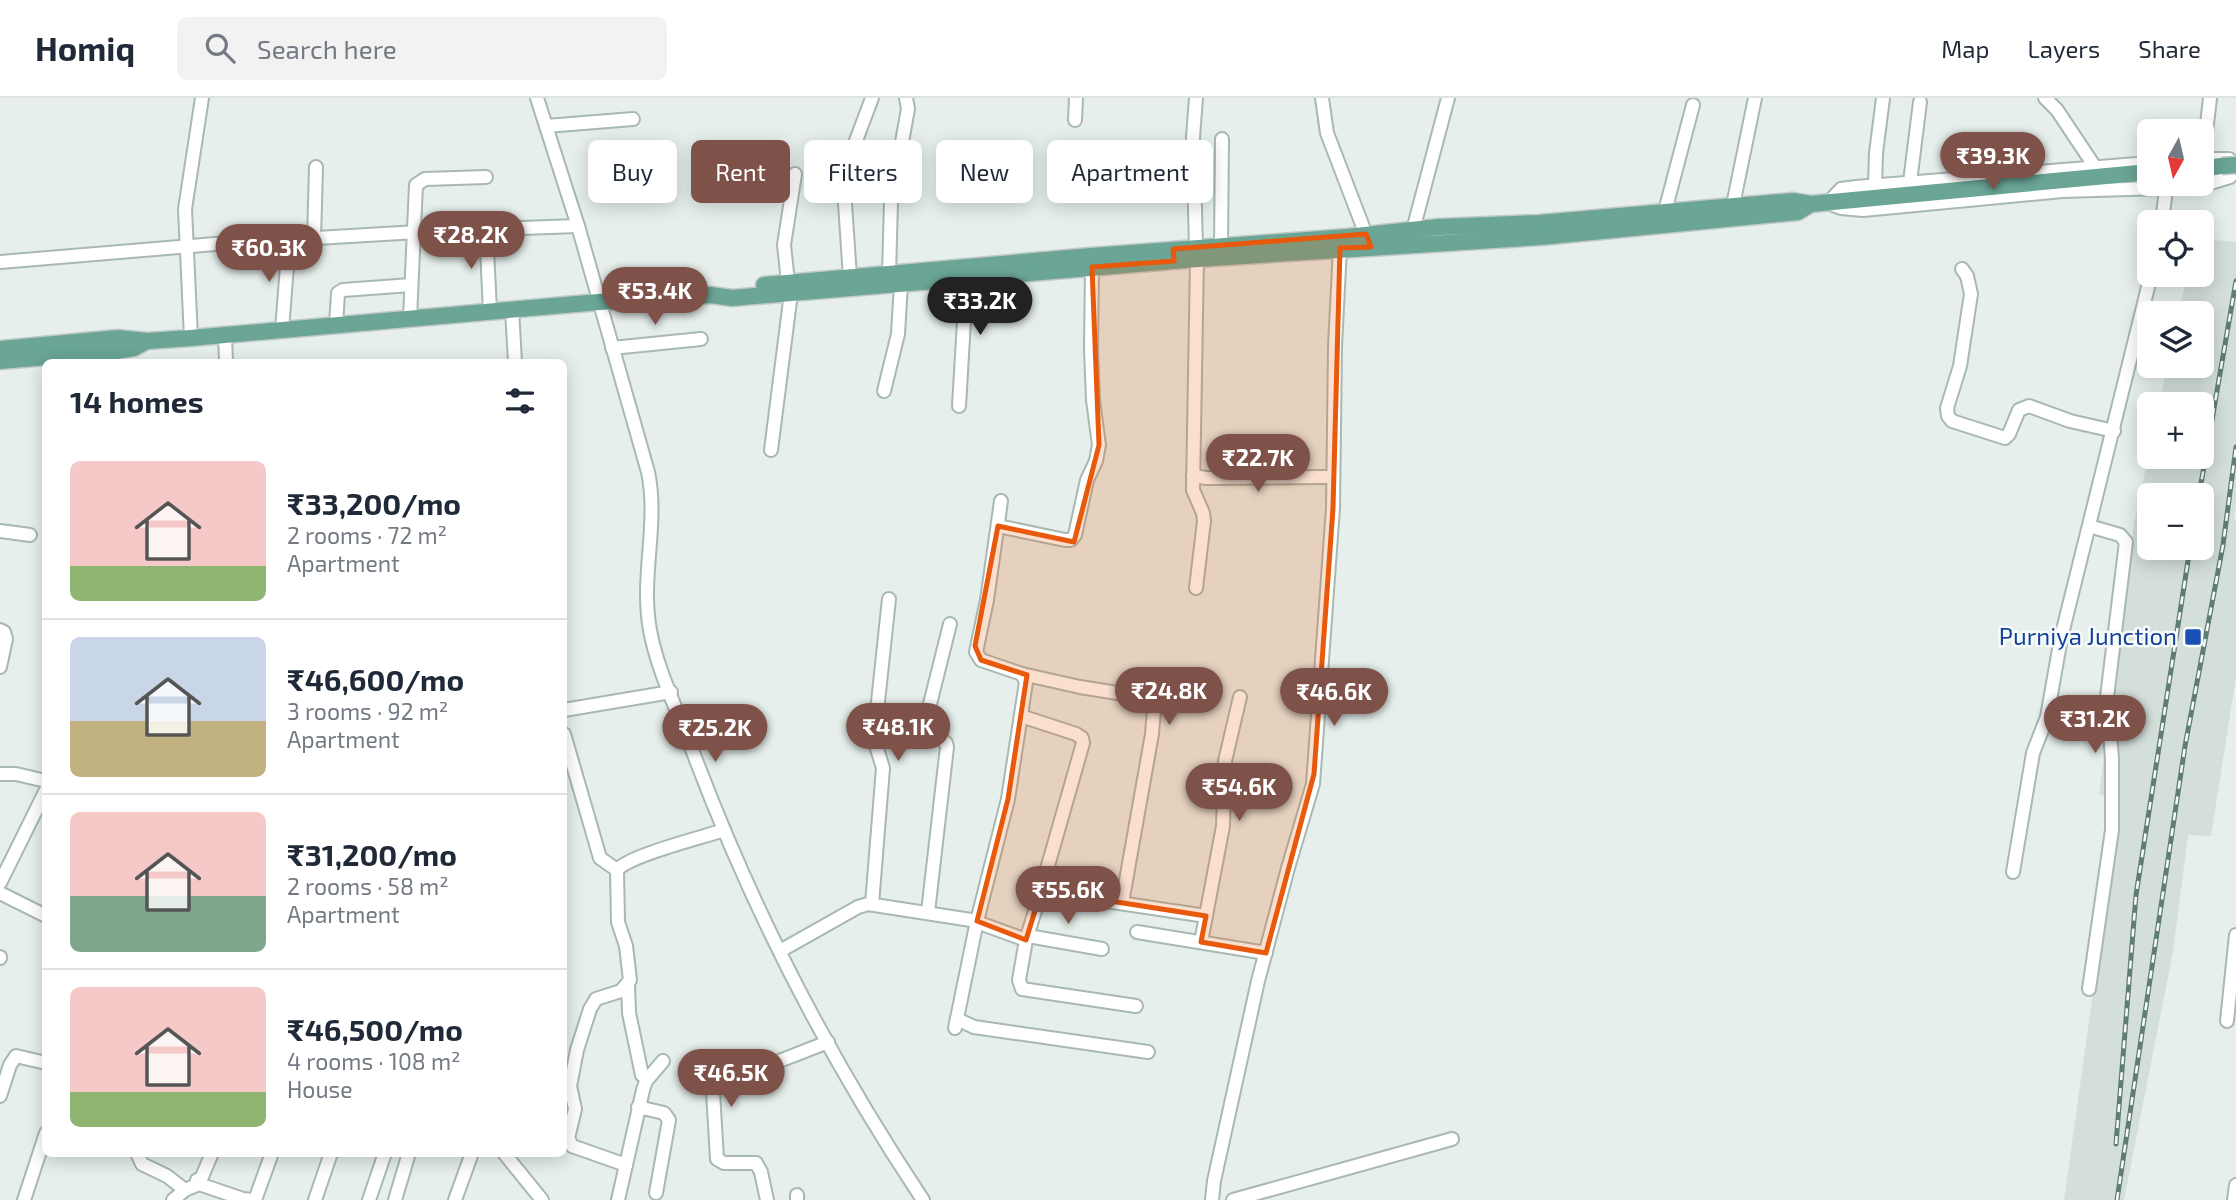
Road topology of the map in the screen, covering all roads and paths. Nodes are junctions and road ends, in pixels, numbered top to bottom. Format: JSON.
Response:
{"nodes":[{"id":1,"x":202,"y":98,"type":"edge"},
{"id":2,"x":537,"y":98,"type":"edge"},
{"id":3,"x":872,"y":98,"type":"edge"},
{"id":4,"x":906,"y":98,"type":"edge"},
{"id":5,"x":1076,"y":98,"type":"edge"},
{"id":6,"x":1196,"y":98,"type":"edge"},
{"id":7,"x":1322,"y":98,"type":"edge"},
{"id":8,"x":1448,"y":98,"type":"edge"},
{"id":9,"x":1755,"y":98,"type":"edge"},
{"id":10,"x":1883,"y":98,"type":"edge"},
{"id":11,"x":2045,"y":98,"type":"edge"},
{"id":12,"x":2210,"y":98,"type":"edge"},
{"id":13,"x":1920,"y":102,"type":"dead end"},
{"id":14,"x":1693,"y":105,"type":"dead end"},
{"id":15,"x":633,"y":119,"type":"dead end"},
{"id":16,"x":2207,"y":119,"type":"edge"},
{"id":17,"x":1075,"y":120,"type":"dead end"},
{"id":18,"x":546,"y":126,"type":"junction"},
{"id":19,"x":1222,"y":139,"type":"dead end"},
{"id":20,"x":2214,"y":161,"type":"edge"},
{"id":21,"x":2214,"y":163,"type":"edge"},
{"id":22,"x":2137,"y":164,"type":"edge"},
{"id":23,"x":2095,"y":166,"type":"junction"},
{"id":24,"x":2236,"y":166,"type":"edge"},
{"id":25,"x":316,"y":167,"type":"dead end"},
{"id":26,"x":2137,"y":173,"type":"edge"},
{"id":27,"x":795,"y":174,"type":"dead end"},
{"id":28,"x":486,"y":177,"type":"dead end"},
{"id":29,"x":1910,"y":182,"type":"junction"},
{"id":30,"x":2214,"y":182,"type":"edge"},
{"id":31,"x":1875,"y":186,"type":"junction"},
{"id":32,"x":2137,"y":190,"type":"edge"},
{"id":33,"x":1819,"y":204,"type":"junction"},
{"id":34,"x":1733,"y":205,"type":"junction"},
{"id":35,"x":1665,"y":211,"type":"junction"},
{"id":36,"x":578,"y":226,"type":"junction"},
{"id":37,"x":486,"y":229,"type":"junction"},
{"id":38,"x":1413,"y":230,"type":"junction"},
{"id":39,"x":412,"y":233,"type":"junction"},
{"id":40,"x":1460,"y":234,"type":"junction"},
{"id":41,"x":1438,"y":235,"type":"junction"},
{"id":42,"x":314,"y":239,"type":"junction"},
{"id":43,"x":289,"y":240,"type":"junction"},
{"id":44,"x":1368,"y":241,"type":"junction"},
{"id":45,"x":1222,"y":246,"type":"junction"},
{"id":46,"x":186,"y":247,"type":"junction"},
{"id":47,"x":1340,"y":248,"type":"junction"},
{"id":48,"x":1197,"y":253,"type":"junction"},
{"id":49,"x":1173,"y":255,"type":"junction"},
{"id":50,"x":0,"y":262,"type":"edge"},
{"id":51,"x":1092,"y":267,"type":"junction"},
{"id":52,"x":1962,"y":269,"type":"dead end"},
{"id":53,"x":967,"y":272,"type":"junction"},
{"id":54,"x":849,"y":277,"type":"junction"},
{"id":55,"x":895,"y":279,"type":"junction"},
{"id":56,"x":411,"y":285,"type":"junction"},
{"id":57,"x":2148,"y":287,"type":"edge"},
{"id":58,"x":790,"y":288,"type":"junction"},
{"id":59,"x":600,"y":302,"type":"junction"},
{"id":60,"x":512,"y":309,"type":"junction"},
{"id":61,"x":490,"y":311,"type":"junction"},
{"id":62,"x":410,"y":318,"type":"junction"},
{"id":63,"x":337,"y":325,"type":"junction"},
{"id":64,"x":282,"y":330,"type":"junction"},
{"id":65,"x":225,"y":335,"type":"junction"},
{"id":66,"x":191,"y":338,"type":"junction"},
{"id":67,"x":701,"y":339,"type":"dead end"},
{"id":68,"x":147,"y":341,"type":"junction"},
{"id":69,"x":612,"y":348,"type":"junction"},
{"id":70,"x":0,"y":349,"type":"edge"},
{"id":71,"x":226,"y":359,"type":"edge"},
{"id":72,"x":515,"y":359,"type":"edge"},
{"id":73,"x":0,"y":361,"type":"edge"},
{"id":74,"x":884,"y":391,"type":"dead end"},
{"id":75,"x":959,"y":406,"type":"dead end"},
{"id":76,"x":2113,"y":431,"type":"junction"},
{"id":77,"x":771,"y":450,"type":"dead end"},
{"id":78,"x":1193,"y":476,"type":"junction"},
{"id":79,"x":1326,"y":477,"type":"dead end"},
{"id":80,"x":1001,"y":501,"type":"dead end"},
{"id":81,"x":998,"y":526,"type":"junction"},
{"id":82,"x":2089,"y":526,"type":"junction"},
{"id":83,"x":0,"y":531,"type":"edge"},
{"id":84,"x":30,"y":535,"type":"dead end"},
{"id":85,"x":1196,"y":588,"type":"dead end"},
{"id":86,"x":889,"y":599,"type":"dead end"},
{"id":87,"x":950,"y":624,"type":"dead end"},
{"id":88,"x":0,"y":629,"type":"edge"},
{"id":89,"x":0,"y":667,"type":"edge"},
{"id":90,"x":1022,"y":674,"type":"junction"},
{"id":91,"x":671,"y":692,"type":"junction"},
{"id":92,"x":1240,"y":697,"type":"dead end"},
{"id":93,"x":567,"y":709,"type":"edge"},
{"id":94,"x":1021,"y":716,"type":"junction"},
{"id":95,"x":567,"y":744,"type":"edge"},
{"id":96,"x":1,"y":773,"type":"edge"},
{"id":97,"x":42,"y":780,"type":"edge"},
{"id":98,"x":42,"y":798,"type":"edge"},
{"id":99,"x":724,"y":830,"type":"junction"},
{"id":100,"x":617,"y":870,"type":"junction"},
{"id":101,"x":2013,"y":872,"type":"dead end"},
{"id":102,"x":0,"y":884,"type":"edge"},
{"id":103,"x":0,"y":893,"type":"edge"},
{"id":104,"x":1042,"y":894,"type":"junction"},
{"id":105,"x":1122,"y":903,"type":"junction"},
{"id":106,"x":872,"y":904,"type":"junction"},
{"id":107,"x":928,"y":912,"type":"junction"},
{"id":108,"x":42,"y":914,"type":"edge"},
{"id":109,"x":1206,"y":916,"type":"junction"},
{"id":110,"x":977,"y":921,"type":"junction"},
{"id":111,"x":1137,"y":932,"type":"dead end"},
{"id":112,"x":2236,"y":934,"type":"edge"},
{"id":113,"x":1027,"y":938,"type":"junction"},
{"id":114,"x":1201,"y":942,"type":"junction"},
{"id":115,"x":1102,"y":949,"type":"dead end"},
{"id":116,"x":780,"y":951,"type":"junction"},
{"id":117,"x":1266,"y":953,"type":"junction"},
{"id":118,"x":628,"y":985,"type":"junction"},
{"id":119,"x":2089,"y":989,"type":"dead end"},
{"id":120,"x":1136,"y":1006,"type":"dead end"},
{"id":121,"x":2227,"y":1021,"type":"dead end"},
{"id":122,"x":828,"y":1042,"type":"junction"},
{"id":123,"x":1148,"y":1052,"type":"dead end"},
{"id":124,"x":663,"y":1061,"type":"dead end"},
{"id":125,"x":42,"y":1062,"type":"edge"},
{"id":126,"x":642,"y":1075,"type":"dead end"},
{"id":127,"x":0,"y":1096,"type":"edge"},
{"id":128,"x":638,"y":1107,"type":"junction"},
{"id":129,"x":1452,"y":1139,"type":"dead end"},
{"id":130,"x":42,"y":1145,"type":"edge"},
{"id":131,"x":139,"y":1157,"type":"edge"},
{"id":132,"x":210,"y":1157,"type":"edge"},
{"id":133,"x":270,"y":1157,"type":"edge"},
{"id":134,"x":330,"y":1157,"type":"edge"},
{"id":135,"x":384,"y":1157,"type":"edge"},
{"id":136,"x":408,"y":1157,"type":"edge"},
{"id":137,"x":471,"y":1157,"type":"edge"},
{"id":138,"x":507,"y":1157,"type":"edge"},
{"id":139,"x":625,"y":1164,"type":"junction"},
{"id":140,"x":198,"y":1182,"type":"junction"},
{"id":141,"x":2236,"y":1185,"type":"edge"},
{"id":142,"x":185,"y":1190,"type":"junction"},
{"id":143,"x":656,"y":1193,"type":"dead end"},
{"id":144,"x":24,"y":1200,"type":"edge"},
{"id":145,"x":173,"y":1200,"type":"edge"},
{"id":146,"x":254,"y":1200,"type":"edge"},
{"id":147,"x":315,"y":1200,"type":"edge"},
{"id":148,"x":369,"y":1200,"type":"edge"},
{"id":149,"x":395,"y":1200,"type":"edge"},
{"id":150,"x":456,"y":1200,"type":"edge"},
{"id":151,"x":542,"y":1200,"type":"edge"},
{"id":152,"x":618,"y":1200,"type":"edge"},
{"id":153,"x":767,"y":1200,"type":"edge"},
{"id":154,"x":923,"y":1200,"type":"edge"},
{"id":155,"x":1212,"y":1200,"type":"edge"},
{"id":156,"x":1235,"y":1200,"type":"edge"},
{"id":157,"x":2234,"y":1200,"type":"edge"}],
"edges":[{"from":1,"to":46,"type":"street"},
{"from":2,"to":18,"type":"street"},
{"from":3,"to":54,"type":"street"},
{"from":4,"to":55,"type":"street"},
{"from":5,"to":17,"type":"street"},
{"from":6,"to":48,"type":"street"},
{"from":7,"to":44,"type":"street"},
{"from":8,"to":38,"type":"street"},
{"from":9,"to":34,"type":"street"},
{"from":10,"to":31,"type":"street"},
{"from":11,"to":23,"type":"street"},
{"from":12,"to":16,"type":"street"},
{"from":13,"to":29,"type":"street"},
{"from":14,"to":35,"type":"street"},
{"from":15,"to":18,"type":"street"},
{"from":18,"to":36,"type":"street"},
{"from":19,"to":45,"type":"street"},
{"from":20,"to":30,"type":"street"},
{"from":21,"to":24,"type":"main road","bridge":true},
{"from":22,"to":23,"type":"street"},
{"from":23,"to":29,"type":"street"},
{"from":25,"to":42,"type":"street"},
{"from":26,"to":33,"type":"main road"},
{"from":27,"to":58,"type":"street"},
{"from":28,"to":39,"type":"street"},
{"from":29,"to":31,"type":"street"},
{"from":31,"to":33,"type":"street"},
{"from":32,"to":33,"type":"street"},
{"from":33,"to":34,"type":"main road"},
{"from":33,"to":40,"type":"main road"},
{"from":34,"to":35,"type":"main road"},
{"from":35,"to":40,"type":"main road"},
{"from":36,"to":37,"type":"street"},
{"from":36,"to":59,"type":"street"},
{"from":37,"to":39,"type":"street"},
{"from":37,"to":61,"type":"street"},
{"from":38,"to":41,"type":"main road"},
{"from":38,"to":44,"type":"main road"},
{"from":39,"to":42,"type":"street"},
{"from":39,"to":56,"type":"street"},
{"from":40,"to":41,"type":"main road"},
{"from":41,"to":44,"type":"main road"},
{"from":42,"to":43,"type":"street"},
{"from":43,"to":46,"type":"street"},
{"from":43,"to":64,"type":"street"},
{"from":44,"to":45,"type":"main road"},
{"from":44,"to":47,"type":"main road"},
{"from":45,"to":48,"type":"main road"},
{"from":46,"to":50,"type":"street"},
{"from":46,"to":66,"type":"street"},
{"from":47,"to":48,"type":"main road"},
{"from":47,"to":117,"type":"street"},
{"from":48,"to":49,"type":"main road"},
{"from":48,"to":78,"type":"street"},
{"from":49,"to":51,"type":"main road"},
{"from":49,"to":53,"type":"main road"},
{"from":51,"to":53,"type":"main road"},
{"from":51,"to":81,"type":"street"},
{"from":52,"to":76,"type":"street"},
{"from":53,"to":55,"type":"main road"},
{"from":53,"to":75,"type":"street"},
{"from":54,"to":55,"type":"main road"},
{"from":54,"to":58,"type":"main road"},
{"from":55,"to":58,"type":"main road"},
{"from":55,"to":74,"type":"street"},
{"from":56,"to":62,"type":"street"},
{"from":56,"to":63,"type":"street"},
{"from":57,"to":76,"type":"street"},
{"from":58,"to":59,"type":"main road"},
{"from":58,"to":77,"type":"street"},
{"from":59,"to":60,"type":"main road"},
{"from":59,"to":69,"type":"street"},
{"from":60,"to":61,"type":"main road"},
{"from":60,"to":72,"type":"street"},
{"from":61,"to":62,"type":"main road"},
{"from":62,"to":63,"type":"main road"},
{"from":63,"to":64,"type":"main road"},
{"from":64,"to":65,"type":"main road"},
{"from":65,"to":66,"type":"main road"},
{"from":65,"to":71,"type":"street"},
{"from":66,"to":68,"type":"main road"},
{"from":67,"to":69,"type":"street"},
{"from":68,"to":70,"type":"main road"},
{"from":68,"to":73,"type":"main road"},
{"from":69,"to":91,"type":"street"},
{"from":76,"to":82,"type":"street"},
{"from":78,"to":79,"type":"street"},
{"from":78,"to":85,"type":"street"},
{"from":80,"to":81,"type":"street"},
{"from":81,"to":90,"type":"street"},
{"from":82,"to":101,"type":"street"},
{"from":82,"to":119,"type":"street"},
{"from":83,"to":84,"type":"street"},
{"from":86,"to":106,"type":"street"},
{"from":87,"to":107,"type":"street"},
{"from":88,"to":89,"type":"street"},
{"from":90,"to":94,"type":"street"},
{"from":90,"to":105,"type":"street"},
{"from":91,"to":93,"type":"street"},
{"from":91,"to":99,"type":"street"},
{"from":92,"to":109,"type":"street"},
{"from":94,"to":104,"type":"street"},
{"from":94,"to":110,"type":"street"},
{"from":95,"to":100,"type":"street"},
{"from":96,"to":97,"type":"street"},
{"from":98,"to":102,"type":"street"},
{"from":99,"to":100,"type":"street"},
{"from":99,"to":116,"type":"street"},
{"from":100,"to":118,"type":"street"},
{"from":103,"to":108,"type":"street"},
{"from":104,"to":105,"type":"street"},
{"from":104,"to":113,"type":"street"},
{"from":105,"to":109,"type":"street"},
{"from":106,"to":107,"type":"street"},
{"from":106,"to":116,"type":"street"},
{"from":107,"to":110,"type":"street"},
{"from":109,"to":114,"type":"street"},
{"from":110,"to":113,"type":"street"},
{"from":110,"to":123,"type":"street"},
{"from":111,"to":114,"type":"street"},
{"from":112,"to":121,"type":"street"},
{"from":113,"to":115,"type":"street"},
{"from":113,"to":120,"type":"street"},
{"from":114,"to":117,"type":"street"},
{"from":116,"to":122,"type":"street"},
{"from":117,"to":155,"type":"street"},
{"from":118,"to":126,"type":"street"},
{"from":118,"to":139,"type":"street"},
{"from":122,"to":153,"type":"street"},
{"from":122,"to":154,"type":"street"},
{"from":124,"to":128,"type":"street"},
{"from":125,"to":127,"type":"street"},
{"from":128,"to":139,"type":"street"},
{"from":128,"to":143,"type":"street"},
{"from":129,"to":156,"type":"street"},
{"from":130,"to":144,"type":"street"},
{"from":131,"to":142,"type":"street"},
{"from":132,"to":140,"type":"street"},
{"from":133,"to":146,"type":"street"},
{"from":134,"to":147,"type":"street"},
{"from":135,"to":148,"type":"street"},
{"from":136,"to":149,"type":"street"},
{"from":137,"to":150,"type":"street"},
{"from":138,"to":151,"type":"street"},
{"from":139,"to":152,"type":"street"},
{"from":140,"to":142,"type":"street"},
{"from":140,"to":146,"type":"street"},
{"from":141,"to":157,"type":"street"},
{"from":142,"to":145,"type":"street"}]}
